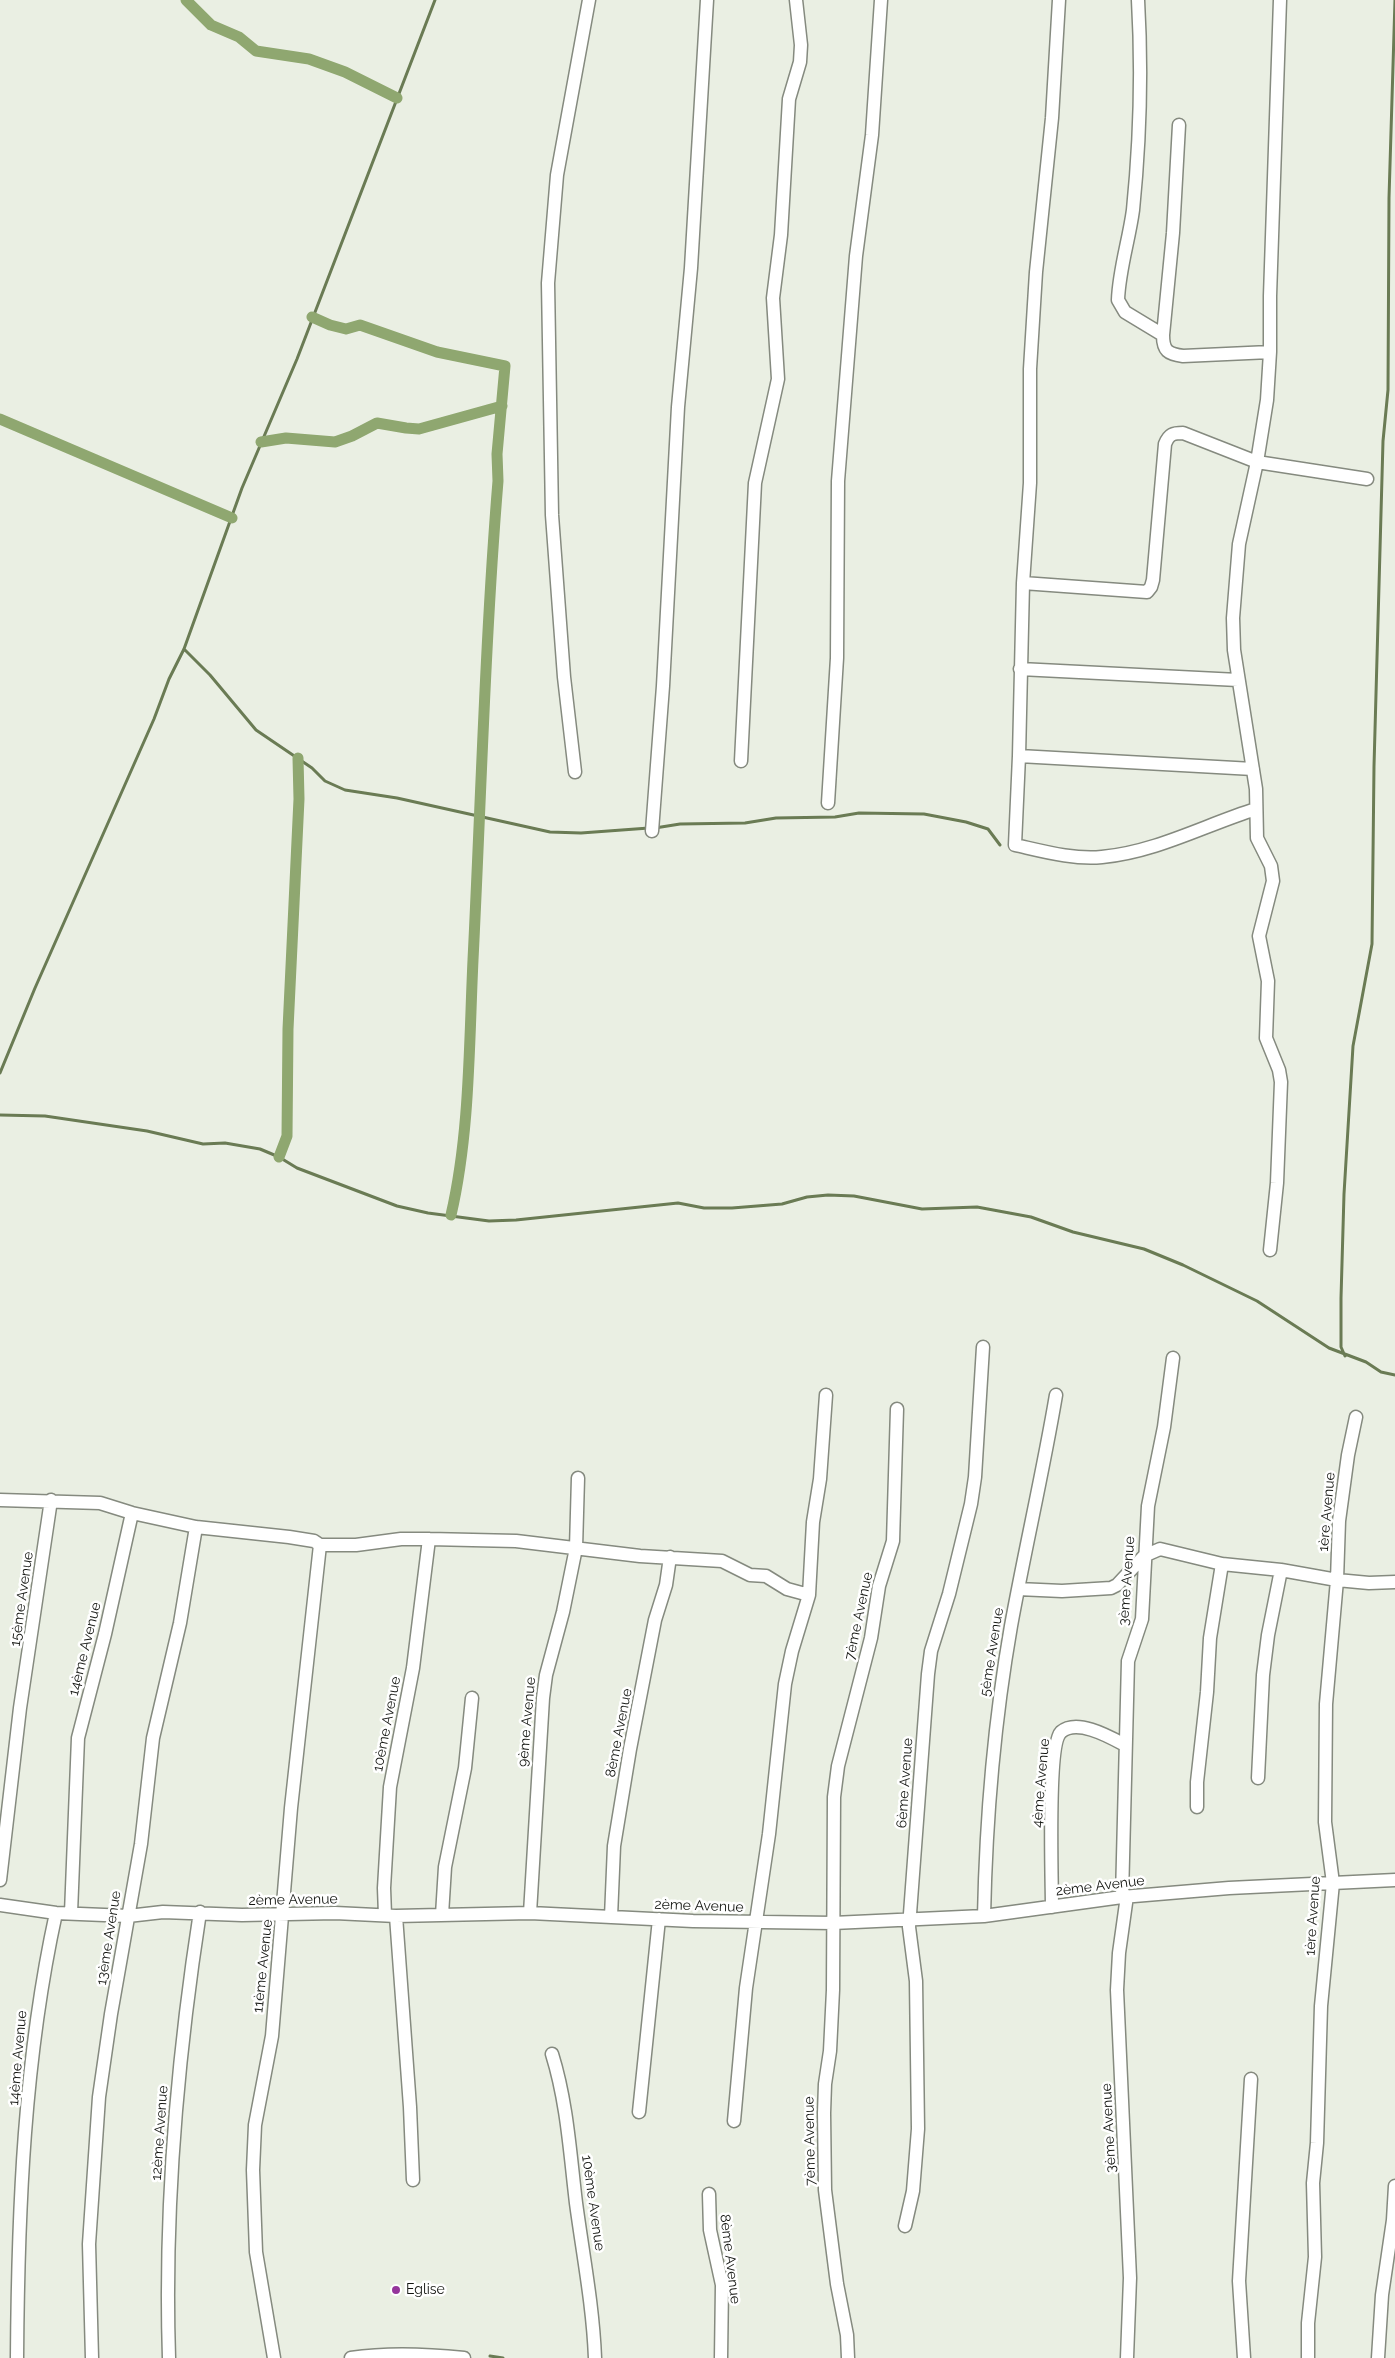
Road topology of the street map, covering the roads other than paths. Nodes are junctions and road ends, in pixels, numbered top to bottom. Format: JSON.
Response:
{"nodes":[{"id":1,"x":589,"y":0,"type":"edge"},
{"id":2,"x":707,"y":0,"type":"edge"},
{"id":3,"x":796,"y":0,"type":"edge"},
{"id":4,"x":881,"y":0,"type":"edge"},
{"id":5,"x":1059,"y":0,"type":"edge"},
{"id":6,"x":1138,"y":0,"type":"edge"},
{"id":7,"x":1280,"y":0,"type":"edge"},
{"id":8,"x":1179,"y":125,"type":"dead end"},
{"id":9,"x":1163,"y":335,"type":"junction"},
{"id":10,"x":1270,"y":352,"type":"junction"},
{"id":11,"x":1257,"y":462,"type":"junction"},
{"id":12,"x":1367,"y":479,"type":"dead end"},
{"id":13,"x":1023,"y":583,"type":"junction"},
{"id":14,"x":1020,"y":669,"type":"junction"},
{"id":15,"x":1238,"y":680,"type":"junction"},
{"id":16,"x":1020,"y":756,"type":"junction"},
{"id":17,"x":741,"y":762,"type":"dead end"},
{"id":18,"x":1253,"y":769,"type":"junction"},
{"id":19,"x":575,"y":772,"type":"dead end"},
{"id":20,"x":828,"y":803,"type":"dead end"},
{"id":21,"x":1256,"y":810,"type":"junction"},
{"id":22,"x":652,"y":828,"type":"dead end"},
{"id":23,"x":1270,"y":1250,"type":"dead end"},
{"id":24,"x":983,"y":1346,"type":"dead end"},
{"id":25,"x":1173,"y":1358,"type":"dead end"},
{"id":26,"x":826,"y":1395,"type":"dead end"},
{"id":27,"x":1056,"y":1395,"type":"dead end"},
{"id":28,"x":897,"y":1409,"type":"dead end"},
{"id":29,"x":1356,"y":1418,"type":"dead end"},
{"id":30,"x":578,"y":1478,"type":"dead end"},
{"id":31,"x":0,"y":1500,"type":"edge"},
{"id":32,"x":51,"y":1500,"type":"junction"},
{"id":33,"x":132,"y":1513,"type":"junction"},
{"id":34,"x":196,"y":1527,"type":"junction"},
{"id":35,"x":429,"y":1539,"type":"junction"},
{"id":36,"x":320,"y":1545,"type":"junction"},
{"id":37,"x":576,"y":1548,"type":"junction"},
{"id":38,"x":1144,"y":1556,"type":"junction"},
{"id":39,"x":670,"y":1557,"type":"junction"},
{"id":40,"x":1222,"y":1564,"type":"junction"},
{"id":41,"x":1280,"y":1570,"type":"junction"},
{"id":42,"x":1337,"y":1580,"type":"junction"},
{"id":43,"x":1395,"y":1582,"type":"edge"},
{"id":44,"x":1018,"y":1588,"type":"junction"},
{"id":45,"x":809,"y":1595,"type":"junction"},
{"id":46,"x":472,"y":1698,"type":"dead end"},
{"id":47,"x":1125,"y":1745,"type":"junction"},
{"id":48,"x":1258,"y":1778,"type":"dead end"},
{"id":49,"x":1197,"y":1808,"type":"dead end"},
{"id":50,"x":0,"y":1880,"type":"edge"},
{"id":51,"x":1395,"y":1880,"type":"edge"},
{"id":52,"x":1333,"y":1883,"type":"junction"},
{"id":53,"x":1124,"y":1897,"type":"junction"},
{"id":54,"x":0,"y":1905,"type":"edge"},
{"id":55,"x":1052,"y":1907,"type":"junction"},
{"id":56,"x":200,"y":1912,"type":"junction"},
{"id":57,"x":56,"y":1913,"type":"junction"},
{"id":58,"x":71,"y":1913,"type":"junction"},
{"id":59,"x":530,"y":1913,"type":"junction"},
{"id":60,"x":284,"y":1915,"type":"junction"},
{"id":61,"x":442,"y":1915,"type":"junction"},
{"id":62,"x":128,"y":1916,"type":"junction"},
{"id":63,"x":390,"y":1916,"type":"junction"},
{"id":64,"x":984,"y":1916,"type":"junction"},
{"id":65,"x":611,"y":1917,"type":"junction"},
{"id":66,"x":659,"y":1919,"type":"junction"},
{"id":67,"x":910,"y":1921,"type":"junction"},
{"id":68,"x":755,"y":1923,"type":"junction"},
{"id":69,"x":832,"y":1923,"type":"junction"},
{"id":70,"x":552,"y":2054,"type":"dead end"},
{"id":71,"x":1251,"y":2079,"type":"dead end"},
{"id":72,"x":639,"y":2112,"type":"dead end"},
{"id":73,"x":734,"y":2121,"type":"dead end"},
{"id":74,"x":413,"y":2180,"type":"dead end"},
{"id":75,"x":1395,"y":2186,"type":"edge"},
{"id":76,"x":709,"y":2194,"type":"dead end"},
{"id":77,"x":905,"y":2226,"type":"dead end"},
{"id":78,"x":17,"y":2358,"type":"edge"},
{"id":79,"x":92,"y":2358,"type":"edge"},
{"id":80,"x":169,"y":2358,"type":"edge"},
{"id":81,"x":274,"y":2358,"type":"edge"},
{"id":82,"x":351,"y":2358,"type":"edge"},
{"id":83,"x":464,"y":2358,"type":"edge"},
{"id":84,"x":595,"y":2358,"type":"edge"},
{"id":85,"x":721,"y":2358,"type":"edge"},
{"id":86,"x":848,"y":2358,"type":"edge"},
{"id":87,"x":1127,"y":2358,"type":"edge"},
{"id":88,"x":1244,"y":2358,"type":"edge"},
{"id":89,"x":1308,"y":2358,"type":"edge"},
{"id":90,"x":1378,"y":2358,"type":"edge"}],
"edges":[{"from":1,"to":19,"type":"street"},
{"from":2,"to":22,"type":"street"},
{"from":3,"to":17,"type":"street"},
{"from":4,"to":20,"type":"street"},
{"from":5,"to":13,"type":"street"},
{"from":6,"to":9,"type":"street"},
{"from":7,"to":10,"type":"street"},
{"from":8,"to":9,"type":"street"},
{"from":9,"to":10,"type":"street"},
{"from":10,"to":11,"type":"street"},
{"from":11,"to":12,"type":"street"},
{"from":11,"to":13,"type":"street"},
{"from":11,"to":15,"type":"street"},
{"from":13,"to":14,"type":"street"},
{"from":14,"to":15,"type":"street"},
{"from":14,"to":16,"type":"street"},
{"from":15,"to":18,"type":"street"},
{"from":16,"to":18,"type":"street"},
{"from":16,"to":21,"type":"street"},
{"from":18,"to":21,"type":"street"},
{"from":21,"to":23,"type":"street"},
{"from":24,"to":67,"type":"street","name":"6ème Avenue"},
{"from":25,"to":38,"type":"street","name":"3ème Avenue"},
{"from":26,"to":45,"type":"street"},
{"from":27,"to":44,"type":"street","name":"5ème Avenue"},
{"from":28,"to":69,"type":"street","name":"7ème Avenue"},
{"from":29,"to":42,"type":"street","name":"1ère Avenue"},
{"from":30,"to":37,"type":"street","name":"9ème Avenue"},
{"from":31,"to":32,"type":"street"},
{"from":32,"to":33,"type":"street"},
{"from":32,"to":50,"type":"street","name":"15ème Avenue"},
{"from":33,"to":34,"type":"street"},
{"from":33,"to":58,"type":"street","name":"14ème Avenue"},
{"from":34,"to":36,"type":"street"},
{"from":34,"to":62,"type":"street","name":"13ème Avenue"},
{"from":35,"to":36,"type":"street"},
{"from":35,"to":37,"type":"street"},
{"from":35,"to":63,"type":"street","name":"10ème Avenue"},
{"from":36,"to":60,"type":"street","name":"11ème Avenue"},
{"from":37,"to":39,"type":"street"},
{"from":37,"to":59,"type":"street","name":"9ème Avenue"},
{"from":38,"to":40,"type":"street"},
{"from":38,"to":44,"type":"street"},
{"from":38,"to":47,"type":"street","name":"3ème Avenue"},
{"from":39,"to":45,"type":"street"},
{"from":39,"to":65,"type":"street","name":"8ème Avenue"},
{"from":40,"to":41,"type":"street"},
{"from":40,"to":49,"type":"street"},
{"from":41,"to":42,"type":"street"},
{"from":41,"to":48,"type":"street"},
{"from":42,"to":43,"type":"street"},
{"from":42,"to":52,"type":"street","name":"1ère Avenue"},
{"from":44,"to":64,"type":"street","name":"5ème Avenue"},
{"from":45,"to":68,"type":"street"},
{"from":46,"to":61,"type":"street"},
{"from":47,"to":53,"type":"street","name":"3ème Avenue"},
{"from":47,"to":55,"type":"street","name":"4ème Avenue"},
{"from":51,"to":52,"type":"street","name":"2ème Avenue"},
{"from":52,"to":53,"type":"street","name":"2ème Avenue"},
{"from":52,"to":89,"type":"street","name":"1ère Avenue"},
{"from":53,"to":55,"type":"street","name":"2ème Avenue"},
{"from":53,"to":87,"type":"street","name":"3ème Avenue"},
{"from":54,"to":57,"type":"street","name":"2ème Avenue"},
{"from":55,"to":64,"type":"street","name":"2ème Avenue"},
{"from":56,"to":60,"type":"street","name":"2ème Avenue"},
{"from":56,"to":62,"type":"street","name":"2ème Avenue"},
{"from":56,"to":80,"type":"street","name":"12ème Avenue"},
{"from":57,"to":58,"type":"street","name":"2ème Avenue"},
{"from":57,"to":78,"type":"street","name":"14ème Avenue"},
{"from":58,"to":62,"type":"street","name":"2ème Avenue"},
{"from":59,"to":61,"type":"street","name":"2ème Avenue"},
{"from":59,"to":65,"type":"street","name":"2ème Avenue"},
{"from":60,"to":63,"type":"street","name":"2ème Avenue"},
{"from":60,"to":81,"type":"street","name":"11ème Avenue"},
{"from":61,"to":63,"type":"street","name":"2ème Avenue"},
{"from":62,"to":79,"type":"street","name":"13ème Avenue"},
{"from":63,"to":74,"type":"street","name":"10ème Avenue"},
{"from":64,"to":67,"type":"street","name":"2ème Avenue"},
{"from":65,"to":66,"type":"street","name":"2ème Avenue"},
{"from":66,"to":68,"type":"street","name":"2ème Avenue"},
{"from":66,"to":72,"type":"street"},
{"from":67,"to":69,"type":"street","name":"2ème Avenue"},
{"from":67,"to":77,"type":"street","name":"6ème Avenue"},
{"from":68,"to":69,"type":"street","name":"2ème Avenue"},
{"from":68,"to":73,"type":"street"},
{"from":69,"to":86,"type":"street","name":"7ème Avenue"},
{"from":70,"to":84,"type":"street","name":"10ème Avenue"},
{"from":71,"to":88,"type":"street"},
{"from":75,"to":90,"type":"street"},
{"from":76,"to":85,"type":"street","name":"8ème Avenue"},
{"from":82,"to":83,"type":"street"}]}
